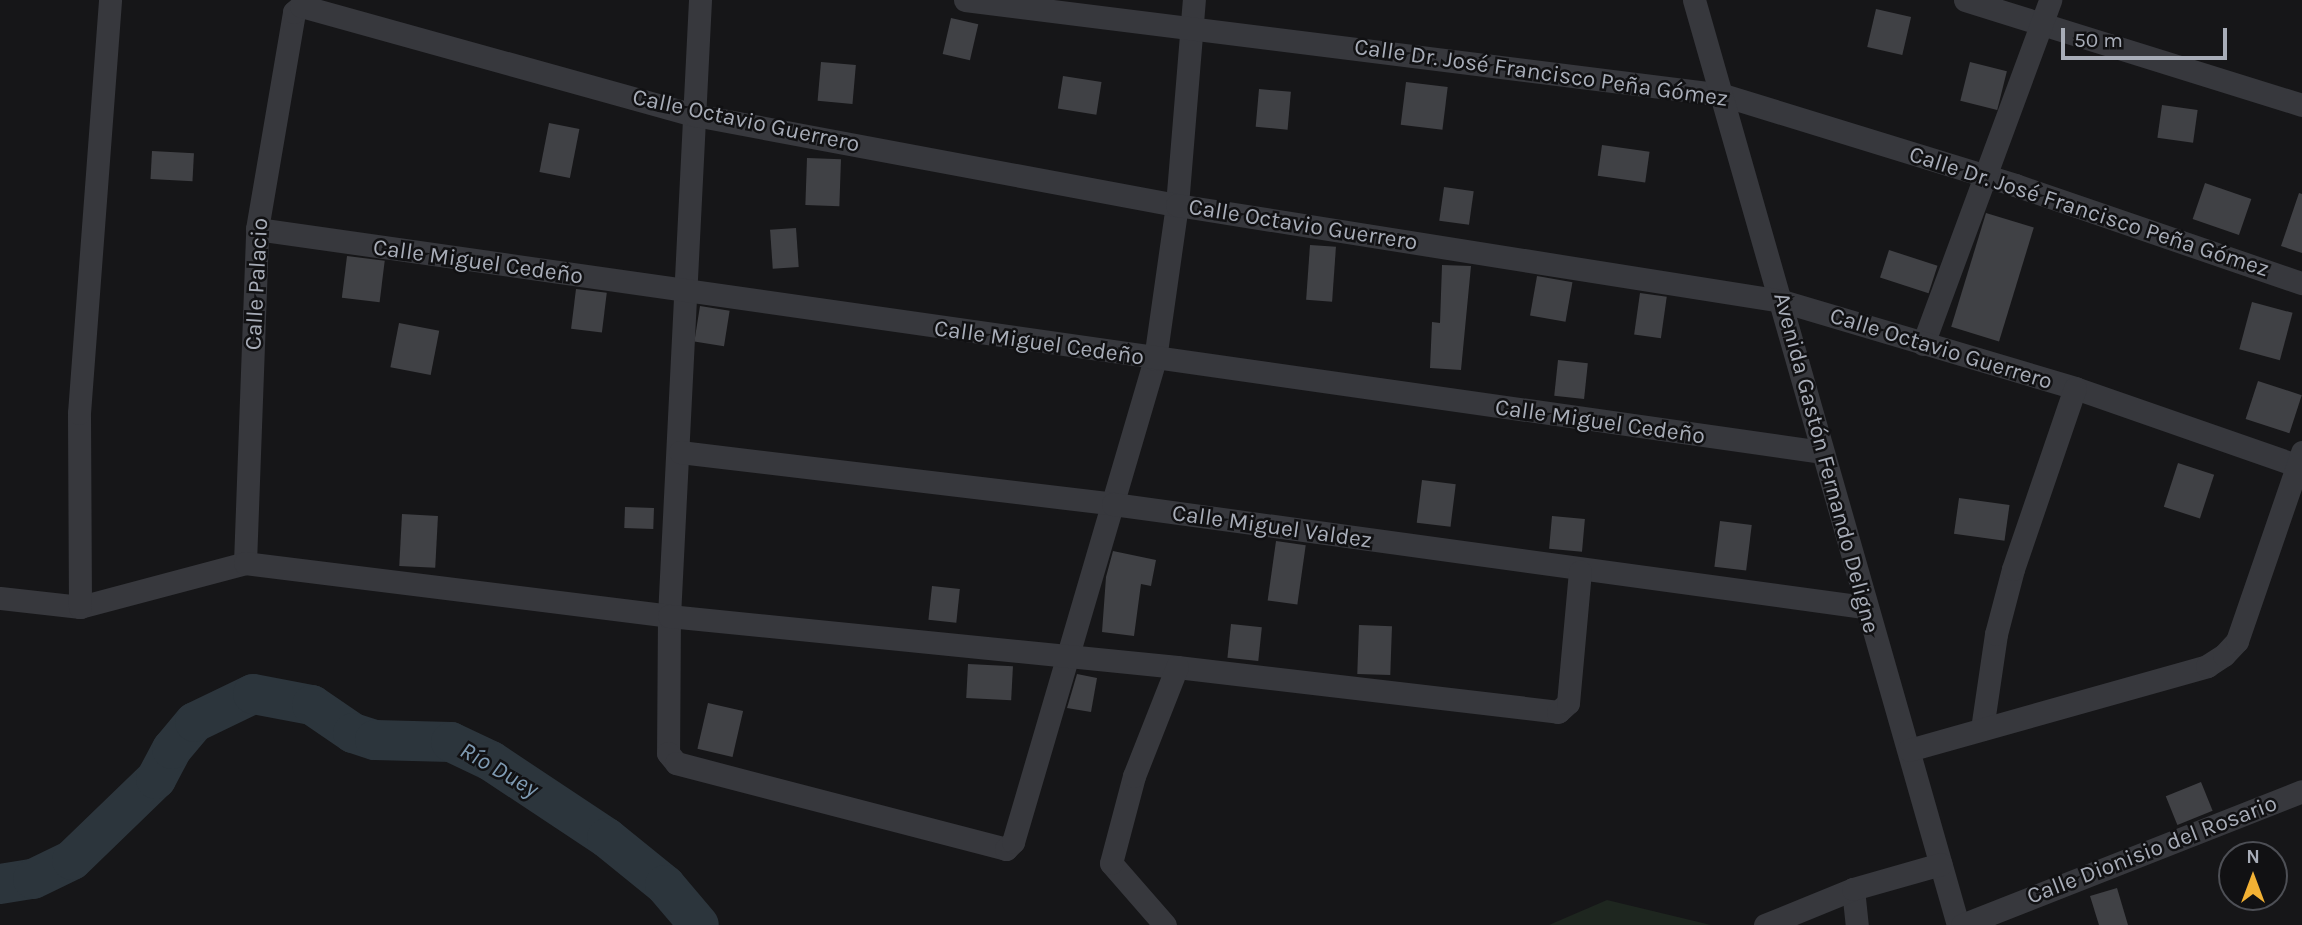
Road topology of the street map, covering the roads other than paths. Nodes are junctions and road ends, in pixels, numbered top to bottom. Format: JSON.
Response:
{"nodes":[{"id":1,"x":110,"y":0,"type":"edge"},
{"id":2,"x":700,"y":0,"type":"edge"},
{"id":3,"x":965,"y":0,"type":"edge"},
{"id":4,"x":1194,"y":0,"type":"edge"},
{"id":5,"x":1694,"y":0,"type":"edge"},
{"id":6,"x":1965,"y":0,"type":"edge"},
{"id":7,"x":328,"y":6,"type":"edge"},
{"id":8,"x":297,"y":8,"type":"joint"},
{"id":9,"x":2046,"y":11,"type":"edge"},
{"id":10,"x":1192,"y":28,"type":"junction"},
{"id":11,"x":1723,"y":95,"type":"junction"},
{"id":12,"x":2302,"y":105,"type":"edge"},
{"id":13,"x":695,"y":115,"type":"junction"},
{"id":14,"x":1986,"y":175,"type":"junction"},
{"id":15,"x":1178,"y":205,"type":"junction"},
{"id":16,"x":257,"y":229,"type":"junction"},
{"id":17,"x":2302,"y":283,"type":"edge"},
{"id":18,"x":683,"y":292,"type":"junction"},
{"id":19,"x":1782,"y":301,"type":"junction"},
{"id":20,"x":1923,"y":344,"type":"junction"},
{"id":21,"x":1155,"y":359,"type":"junction"},
{"id":22,"x":2075,"y":388,"type":"junction"},
{"id":23,"x":680,"y":452,"type":"junction"},
{"id":24,"x":1821,"y":452,"type":"junction"},
{"id":25,"x":2300,"y":461,"type":"edge"},
{"id":26,"x":1113,"y":504,"type":"junction"},
{"id":27,"x":245,"y":563,"type":"junction"},
{"id":28,"x":1580,"y":572,"type":"junction"},
{"id":29,"x":0,"y":598,"type":"edge"},
{"id":30,"x":80,"y":607,"type":"junction"},
{"id":31,"x":1864,"y":607,"type":"junction"},
{"id":32,"x":669,"y":616,"type":"junction"},
{"id":33,"x":1068,"y":655,"type":"junction"},
{"id":34,"x":1178,"y":667,"type":"junction"},
{"id":35,"x":1982,"y":729,"type":"junction"},
{"id":36,"x":1909,"y":750,"type":"junction"},
{"id":37,"x":2302,"y":791,"type":"edge"},
{"id":38,"x":1941,"y":864,"type":"junction"},
{"id":39,"x":1853,"y":889,"type":"junction"},
{"id":40,"x":1165,"y":925,"type":"edge"},
{"id":41,"x":1765,"y":925,"type":"edge"},
{"id":42,"x":1857,"y":925,"type":"edge"},
{"id":43,"x":1960,"y":925,"type":"edge"}],
"edges":[{"from":1,"to":30,"type":"street"},
{"from":2,"to":13,"type":"street"},
{"from":3,"to":10,"type":"street","name":"Calle Dr. José Francisco Peña Gómez"},
{"from":4,"to":10,"type":"street"},
{"from":5,"to":11,"type":"street","name":"Avenida Gastón Fernando Deligne"},
{"from":6,"to":9,"type":"street"},
{"from":7,"to":8,"type":"street","name":"Calle Octavio Guerrero"},
{"from":7,"to":13,"type":"street","name":"Calle Octavio Guerrero"},
{"from":8,"to":16,"type":"street","name":"Calle Palacio"},
{"from":9,"to":12,"type":"street"},
{"from":9,"to":14,"type":"street"},
{"from":10,"to":11,"type":"street","name":"Calle Dr. José Francisco Peña Gómez"},
{"from":10,"to":15,"type":"street"},
{"from":11,"to":14,"type":"street","name":"Calle Dr. José Francisco Peña Gómez"},
{"from":11,"to":19,"type":"street","name":"Avenida Gastón Fernando Deligne"},
{"from":13,"to":15,"type":"street","name":"Calle Octavio Guerrero"},
{"from":13,"to":18,"type":"street"},
{"from":14,"to":17,"type":"street","name":"Calle Dr. José Francisco Peña Gómez"},
{"from":14,"to":20,"type":"street"},
{"from":15,"to":19,"type":"street","name":"Calle Octavio Guerrero"},
{"from":15,"to":21,"type":"street"},
{"from":16,"to":18,"type":"street","name":"Calle Miguel Cedeño"},
{"from":16,"to":27,"type":"street","name":"Calle Palacio"},
{"from":18,"to":21,"type":"street","name":"Calle Miguel Cedeño"},
{"from":18,"to":23,"type":"street"},
{"from":19,"to":20,"type":"street","name":"Calle Octavio Guerrero"},
{"from":19,"to":24,"type":"street","name":"Avenida Gastón Fernando Deligne"},
{"from":20,"to":22,"type":"street","name":"Calle Octavio Guerrero"},
{"from":21,"to":24,"type":"street","name":"Calle Miguel Cedeño"},
{"from":21,"to":26,"type":"street"},
{"from":22,"to":25,"type":"street","name":"Calle Octavio Guerrero"},
{"from":22,"to":35,"type":"street"},
{"from":23,"to":26,"type":"street","name":"Calle Miguel Valdez"},
{"from":23,"to":32,"type":"street"},
{"from":24,"to":31,"type":"street","name":"Avenida Gastón Fernando Deligne"},
{"from":25,"to":35,"type":"street"},
{"from":26,"to":28,"type":"street","name":"Calle Miguel Valdez"},
{"from":26,"to":33,"type":"street"},
{"from":27,"to":30,"type":"street"},
{"from":27,"to":32,"type":"street"},
{"from":28,"to":31,"type":"street","name":"Calle Miguel Valdez"},
{"from":28,"to":34,"type":"street"},
{"from":29,"to":30,"type":"street"},
{"from":31,"to":36,"type":"street","name":"Avenida Gastón Fernando Deligne"},
{"from":32,"to":33,"type":"street"},
{"from":32,"to":33,"type":"street"},
{"from":33,"to":34,"type":"street"},
{"from":34,"to":40,"type":"street"},
{"from":35,"to":36,"type":"street"},
{"from":36,"to":38,"type":"street","name":"Avenida Gastón Fernando Deligne"},
{"from":37,"to":43,"type":"street","name":"Calle Dionisio del Rosario"},
{"from":38,"to":39,"type":"street"},
{"from":38,"to":43,"type":"street","name":"Avenida Gastón Fernando Deligne"},
{"from":39,"to":41,"type":"street"},
{"from":39,"to":42,"type":"street"}]}
